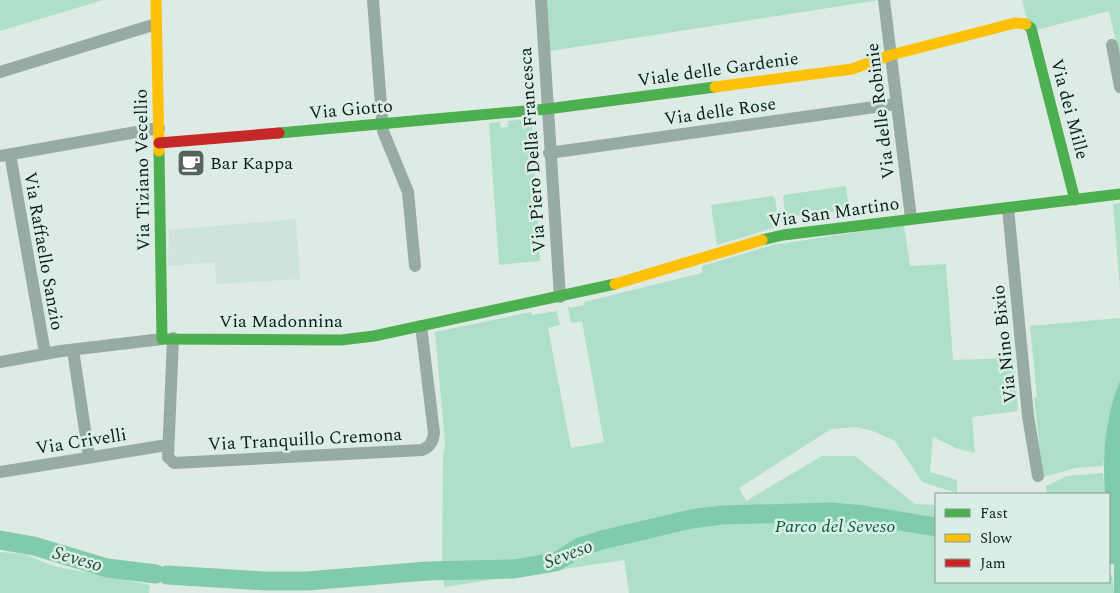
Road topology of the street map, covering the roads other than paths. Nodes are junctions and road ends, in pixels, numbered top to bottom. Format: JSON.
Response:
{"nodes":[{"id":1,"x":156,"y":0,"type":"edge"},
{"id":2,"x":373,"y":0,"type":"edge"},
{"id":3,"x":541,"y":0,"type":"edge"},
{"id":4,"x":884,"y":0,"type":"edge"},
{"id":5,"x":156,"y":24,"type":"junction"},
{"id":6,"x":1030,"y":28,"type":"joint"},
{"id":7,"x":1112,"y":45,"type":"dead end"},
{"id":8,"x":892,"y":55,"type":"junction"},
{"id":9,"x":0,"y":72,"type":"edge"},
{"id":10,"x":1120,"y":87,"type":"edge"},
{"id":11,"x":896,"y":104,"type":"junction"},
{"id":12,"x":547,"y":109,"type":"junction"},
{"id":13,"x":382,"y":124,"type":"junction"},
{"id":14,"x":159,"y":128,"type":"junction"},
{"id":15,"x":159,"y":143,"type":"junction"},
{"id":16,"x":549,"y":153,"type":"junction"},
{"id":17,"x":5,"y":155,"type":"edge"},
{"id":18,"x":1120,"y":194,"type":"edge"},
{"id":19,"x":1075,"y":200,"type":"junction"},
{"id":20,"x":1008,"y":208,"type":"junction"},
{"id":21,"x":911,"y":218,"type":"junction"},
{"id":22,"x":415,"y":266,"type":"dead end"},
{"id":23,"x":560,"y":297,"type":"junction"},
{"id":24,"x":421,"y":326,"type":"junction"},
{"id":25,"x":168,"y":339,"type":"junction"},
{"id":26,"x":72,"y":350,"type":"junction"},
{"id":27,"x":45,"y":353,"type":"junction"},
{"id":28,"x":0,"y":362,"type":"edge"},
{"id":29,"x":168,"y":445,"type":"junction"},
{"id":30,"x":89,"y":457,"type":"junction"},
{"id":31,"x":0,"y":472,"type":"edge"},
{"id":32,"x":1038,"y":476,"type":"dead end"}],
"edges":[{"from":1,"to":5,"type":"street","name":"Via Tiziano Vecellio"},
{"from":2,"to":13,"type":"street"},
{"from":3,"to":12,"type":"street","name":"Via Piero Della Francesca"},
{"from":4,"to":8,"type":"street","name":"Via delle Robinie"},
{"from":5,"to":9,"type":"street"},
{"from":5,"to":14,"type":"street","name":"Via Tiziano Vecellio"},
{"from":6,"to":8,"type":"street","name":"Viale delle Gardenie"},
{"from":6,"to":19,"type":"street","name":"Via dei Mille"},
{"from":7,"to":10,"type":"street"},
{"from":8,"to":11,"type":"street","name":"Via delle Robinie"},
{"from":8,"to":12,"type":"street","name":"Viale delle Gardenie"},
{"from":11,"to":16,"type":"street","name":"Via delle Rose"},
{"from":11,"to":21,"type":"street","name":"Via delle Robinie"},
{"from":12,"to":13,"type":"street","name":"Via Giotto"},
{"from":12,"to":16,"type":"street","name":"Via Piero Della Francesca"},
{"from":13,"to":15,"type":"street","name":"Via Giotto"},
{"from":13,"to":22,"type":"street"},
{"from":14,"to":15,"type":"street","name":"Via Tiziano Vecellio"},
{"from":14,"to":17,"type":"street"},
{"from":15,"to":25,"type":"street","name":"Via Tiziano Vecellio"},
{"from":16,"to":23,"type":"street","name":"Via Piero Della Francesca"},
{"from":17,"to":27,"type":"street","name":"Via Raffaello Sanzio"},
{"from":18,"to":19,"type":"street","name":"Via San Martino"},
{"from":19,"to":20,"type":"street","name":"Via San Martino"},
{"from":20,"to":21,"type":"street","name":"Via San Martino"},
{"from":20,"to":32,"type":"street","name":"Via Nino Bixio"},
{"from":21,"to":23,"type":"street","name":"Via San Martino"},
{"from":23,"to":24,"type":"street","name":"Via Madonnina"},
{"from":24,"to":25,"type":"street","name":"Via Madonnina"},
{"from":24,"to":29,"type":"street","name":"Via Tranquillo Cremona"},
{"from":25,"to":26,"type":"street","name":"Via Madonnina"},
{"from":25,"to":29,"type":"street"},
{"from":26,"to":27,"type":"street","name":"Via Madonnina"},
{"from":26,"to":30,"type":"street"},
{"from":27,"to":28,"type":"street","name":"Via Madonnina"},
{"from":29,"to":30,"type":"street","name":"Via Crivelli"},
{"from":30,"to":31,"type":"street","name":"Via Crivelli"}]}
